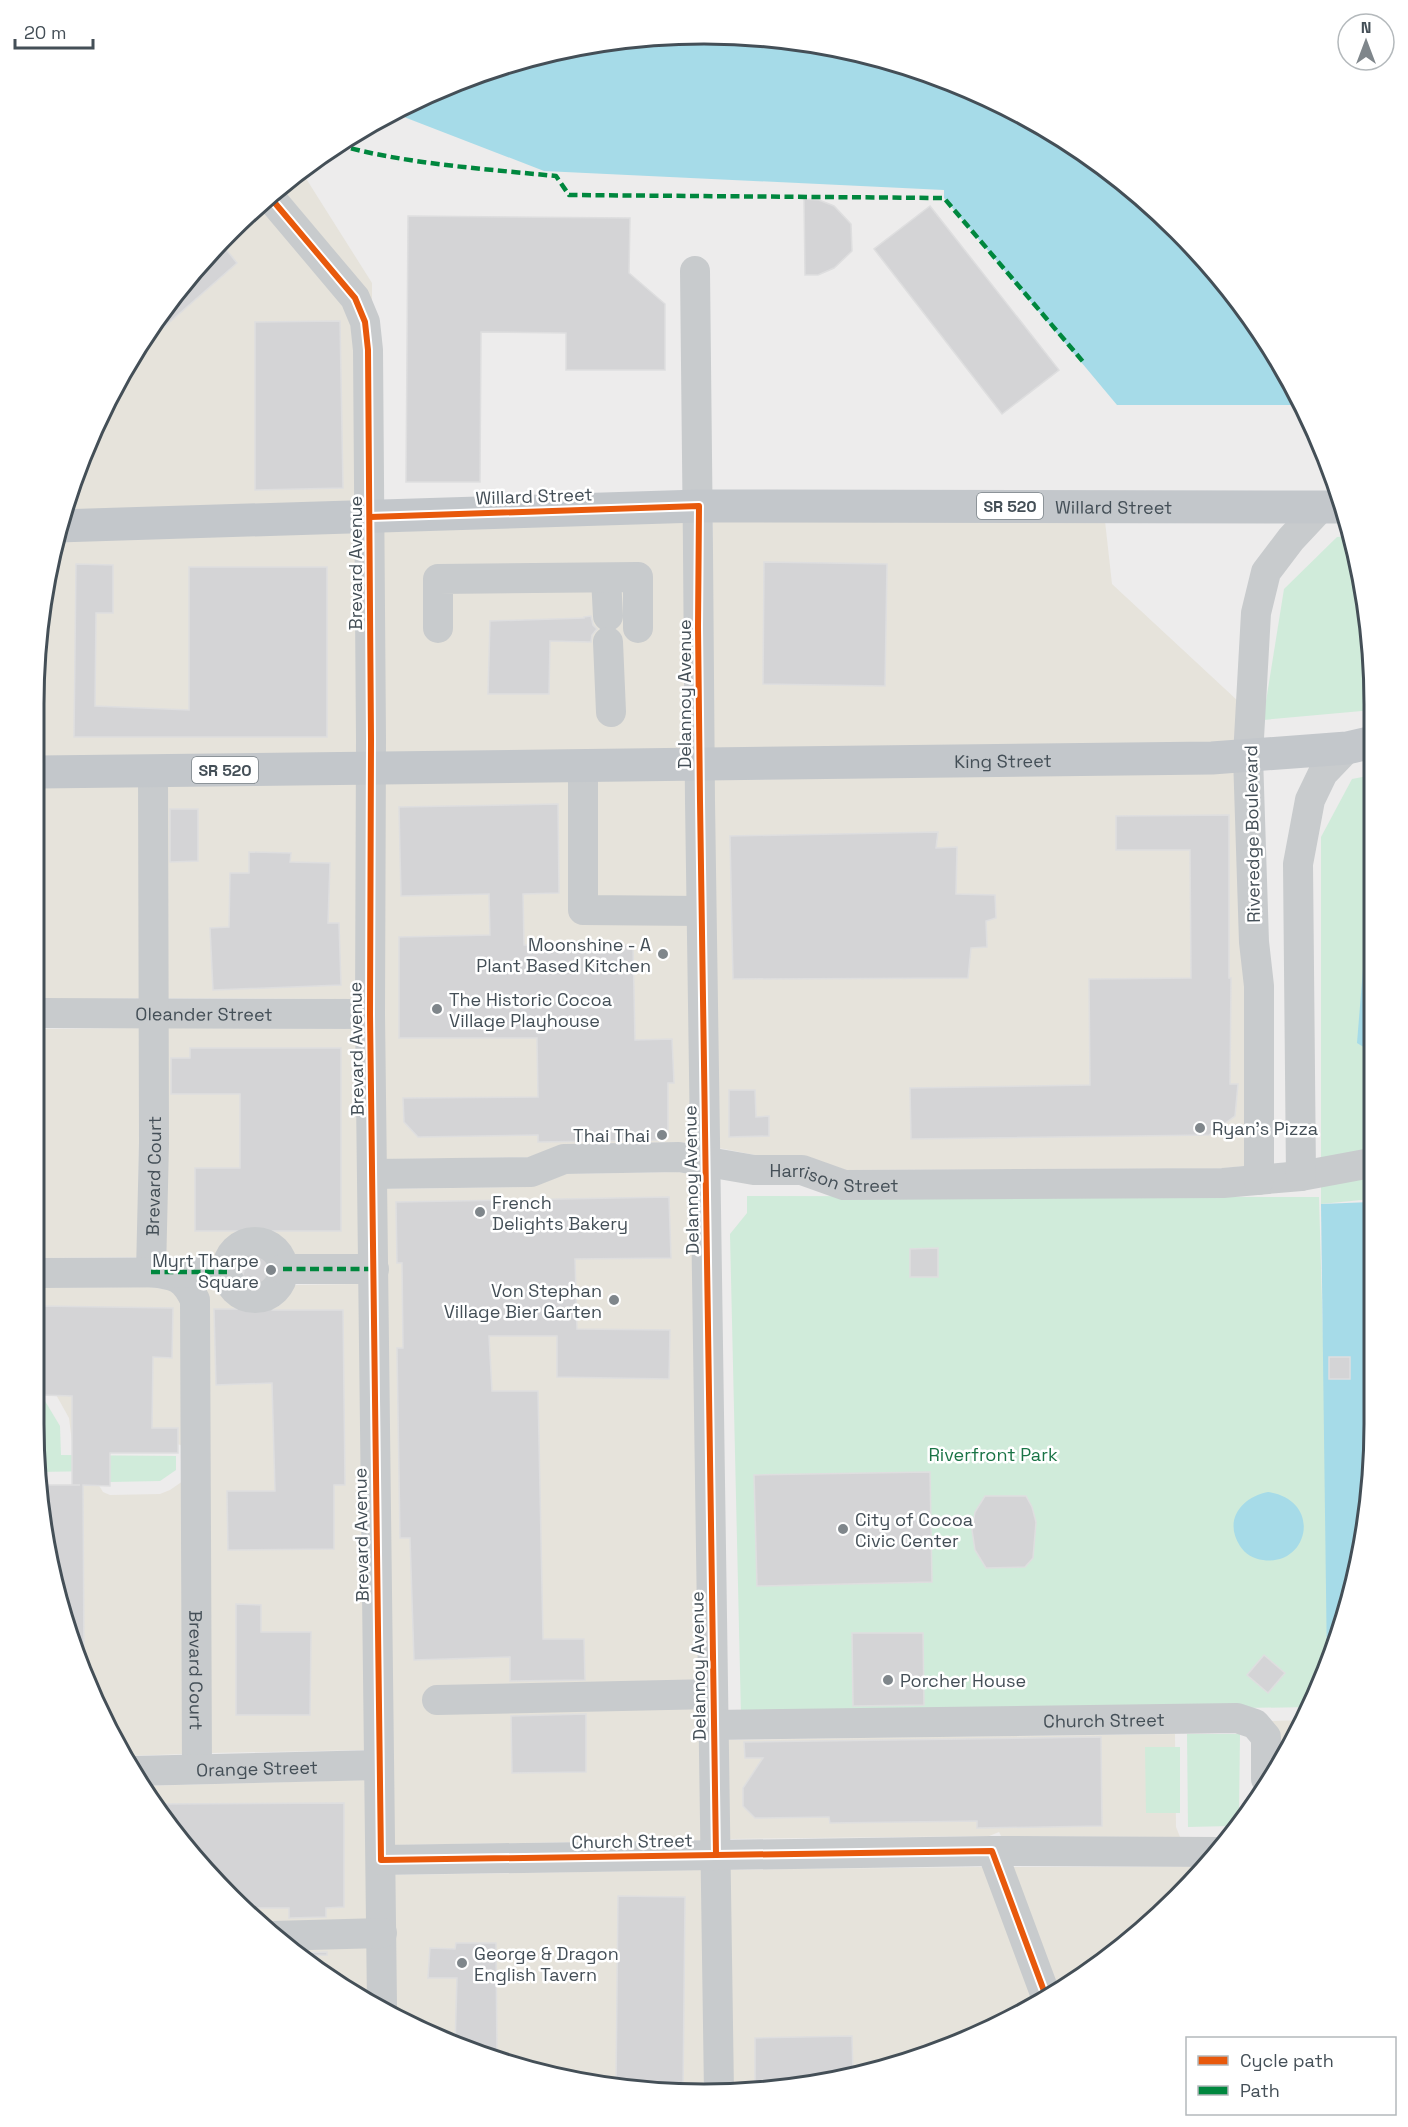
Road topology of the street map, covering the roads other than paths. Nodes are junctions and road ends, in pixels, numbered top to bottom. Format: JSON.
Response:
{"nodes":[{"id":1,"x":275,"y":202,"type":"edge"},
{"id":2,"x":695,"y":271,"type":"dead end"},
{"id":3,"x":699,"y":506,"type":"junction"},
{"id":4,"x":1332,"y":507,"type":"edge"},
{"id":5,"x":370,"y":517,"type":"junction"},
{"id":6,"x":68,"y":526,"type":"edge"},
{"id":7,"x":606,"y":578,"type":"junction"},
{"id":8,"x":438,"y":628,"type":"dead end"},
{"id":9,"x":638,"y":628,"type":"dead end"},
{"id":10,"x":610,"y":712,"type":"dead end"},
{"id":11,"x":1360,"y":745,"type":"edge"},
{"id":12,"x":1248,"y":756,"type":"junction"},
{"id":13,"x":699,"y":765,"type":"junction"},
{"id":14,"x":584,"y":766,"type":"junction"},
{"id":15,"x":371,"y":768,"type":"junction"},
{"id":16,"x":153,"y":771,"type":"junction"},
{"id":17,"x":44,"y":772,"type":"edge"},
{"id":18,"x":701,"y":911,"type":"junction"},
{"id":19,"x":44,"y":1013,"type":"edge"},
{"id":20,"x":154,"y":1013,"type":"junction"},
{"id":21,"x":370,"y":1014,"type":"junction"},
{"id":22,"x":706,"y":1161,"type":"junction"},
{"id":23,"x":1364,"y":1164,"type":"edge"},
{"id":24,"x":373,"y":1174,"type":"junction"},
{"id":25,"x":1301,"y":1176,"type":"junction"},
{"id":26,"x":1259,"y":1180,"type":"junction"},
{"id":27,"x":283,"y":1269,"type":"junction"},
{"id":28,"x":374,"y":1269,"type":"junction"},
{"id":29,"x":152,"y":1272,"type":"junction"},
{"id":30,"x":227,"y":1272,"type":"junction"},
{"id":31,"x":44,"y":1273,"type":"edge"},
{"id":32,"x":713,"y":1694,"type":"junction"},
{"id":33,"x":437,"y":1700,"type":"dead end"},
{"id":34,"x":714,"y":1725,"type":"junction"},
{"id":35,"x":379,"y":1765,"type":"junction"},
{"id":36,"x":197,"y":1769,"type":"junction"},
{"id":37,"x":1266,"y":1769,"type":"edge"},
{"id":38,"x":143,"y":1771,"type":"edge"},
{"id":39,"x":992,"y":1851,"type":"junction"},
{"id":40,"x":1206,"y":1852,"type":"edge"},
{"id":41,"x":716,"y":1854,"type":"junction"},
{"id":42,"x":381,"y":1860,"type":"junction"},
{"id":43,"x":382,"y":1933,"type":"junction"},
{"id":44,"x":287,"y":1935,"type":"edge"},
{"id":45,"x":1043,"y":1989,"type":"edge"},
{"id":46,"x":382,"y":1999,"type":"edge"},
{"id":47,"x":719,"y":2083,"type":"edge"}],
"edges":[{"from":1,"to":5,"type":"street","name":"Brevard Avenue"},
{"from":2,"to":3,"type":"street","name":"Delannoy Avenue"},
{"from":3,"to":4,"type":"main road","name":"Willard Street","number":"SR 520"},
{"from":3,"to":5,"type":"main road","name":"Willard Street","number":"SR 520"},
{"from":3,"to":13,"type":"street","name":"Delannoy Avenue"},
{"from":4,"to":12,"type":"street","name":"Riveredge Boulevard"},
{"from":5,"to":6,"type":"main road","name":"Willard Street","number":"SR 520"},
{"from":5,"to":15,"type":"street","name":"Brevard Avenue"},
{"from":7,"to":8,"type":"street"},
{"from":7,"to":9,"type":"street"},
{"from":7,"to":10,"type":"street"},
{"from":11,"to":12,"type":"main road","name":"King Street","number":"SR 520"},
{"from":11,"to":25,"type":"street"},
{"from":12,"to":13,"type":"main road","name":"King Street","number":"SR 520"},
{"from":12,"to":26,"type":"street","name":"Riveredge Boulevard"},
{"from":13,"to":14,"type":"main road","name":"King Street","number":"SR 520"},
{"from":13,"to":18,"type":"street","name":"Delannoy Avenue"},
{"from":14,"to":15,"type":"main road","number":"SR 520"},
{"from":14,"to":18,"type":"street"},
{"from":15,"to":16,"type":"main road","number":"SR 520"},
{"from":15,"to":21,"type":"street","name":"Brevard Avenue"},
{"from":16,"to":17,"type":"main road","number":"SR 520"},
{"from":16,"to":20,"type":"street","name":"Brevard Court"},
{"from":18,"to":22,"type":"street","name":"Delannoy Avenue"},
{"from":19,"to":20,"type":"street","name":"Oleander Street"},
{"from":20,"to":21,"type":"street","name":"Oleander Street"},
{"from":20,"to":29,"type":"street","name":"Brevard Court"},
{"from":21,"to":24,"type":"street","name":"Brevard Avenue"},
{"from":22,"to":24,"type":"street","name":"Harrison Street"},
{"from":22,"to":26,"type":"street","name":"Harrison Street"},
{"from":22,"to":32,"type":"street","name":"Delannoy Avenue"},
{"from":23,"to":25,"type":"street","name":"Harrison Street"},
{"from":24,"to":28,"type":"street","name":"Brevard Avenue"},
{"from":25,"to":26,"type":"street","name":"Harrison Street"},
{"from":27,"to":28,"type":"street"},
{"from":27,"to":30,"type":"street"},
{"from":27,"to":30,"type":"street"},
{"from":28,"to":35,"type":"street","name":"Brevard Avenue"},
{"from":29,"to":30,"type":"street"},
{"from":29,"to":31,"type":"street"},
{"from":29,"to":36,"type":"street","name":"Brevard Court"},
{"from":32,"to":33,"type":"street"},
{"from":32,"to":34,"type":"street","name":"Delannoy Avenue"},
{"from":34,"to":37,"type":"street","name":"Church Street"},
{"from":34,"to":41,"type":"street","name":"Delannoy Avenue"},
{"from":35,"to":36,"type":"street","name":"Orange Street"},
{"from":35,"to":42,"type":"street","name":"Brevard Avenue"},
{"from":36,"to":38,"type":"street","name":"Orange Street"},
{"from":39,"to":40,"type":"street","name":"Church Street"},
{"from":39,"to":41,"type":"street","name":"Church Street"},
{"from":39,"to":45,"type":"street"},
{"from":41,"to":42,"type":"street","name":"Church Street"},
{"from":41,"to":47,"type":"street","name":"Delannoy Avenue"},
{"from":42,"to":43,"type":"street","name":"Brevard Avenue"},
{"from":43,"to":44,"type":"street"},
{"from":43,"to":46,"type":"street","name":"Brevard Avenue"}]}
